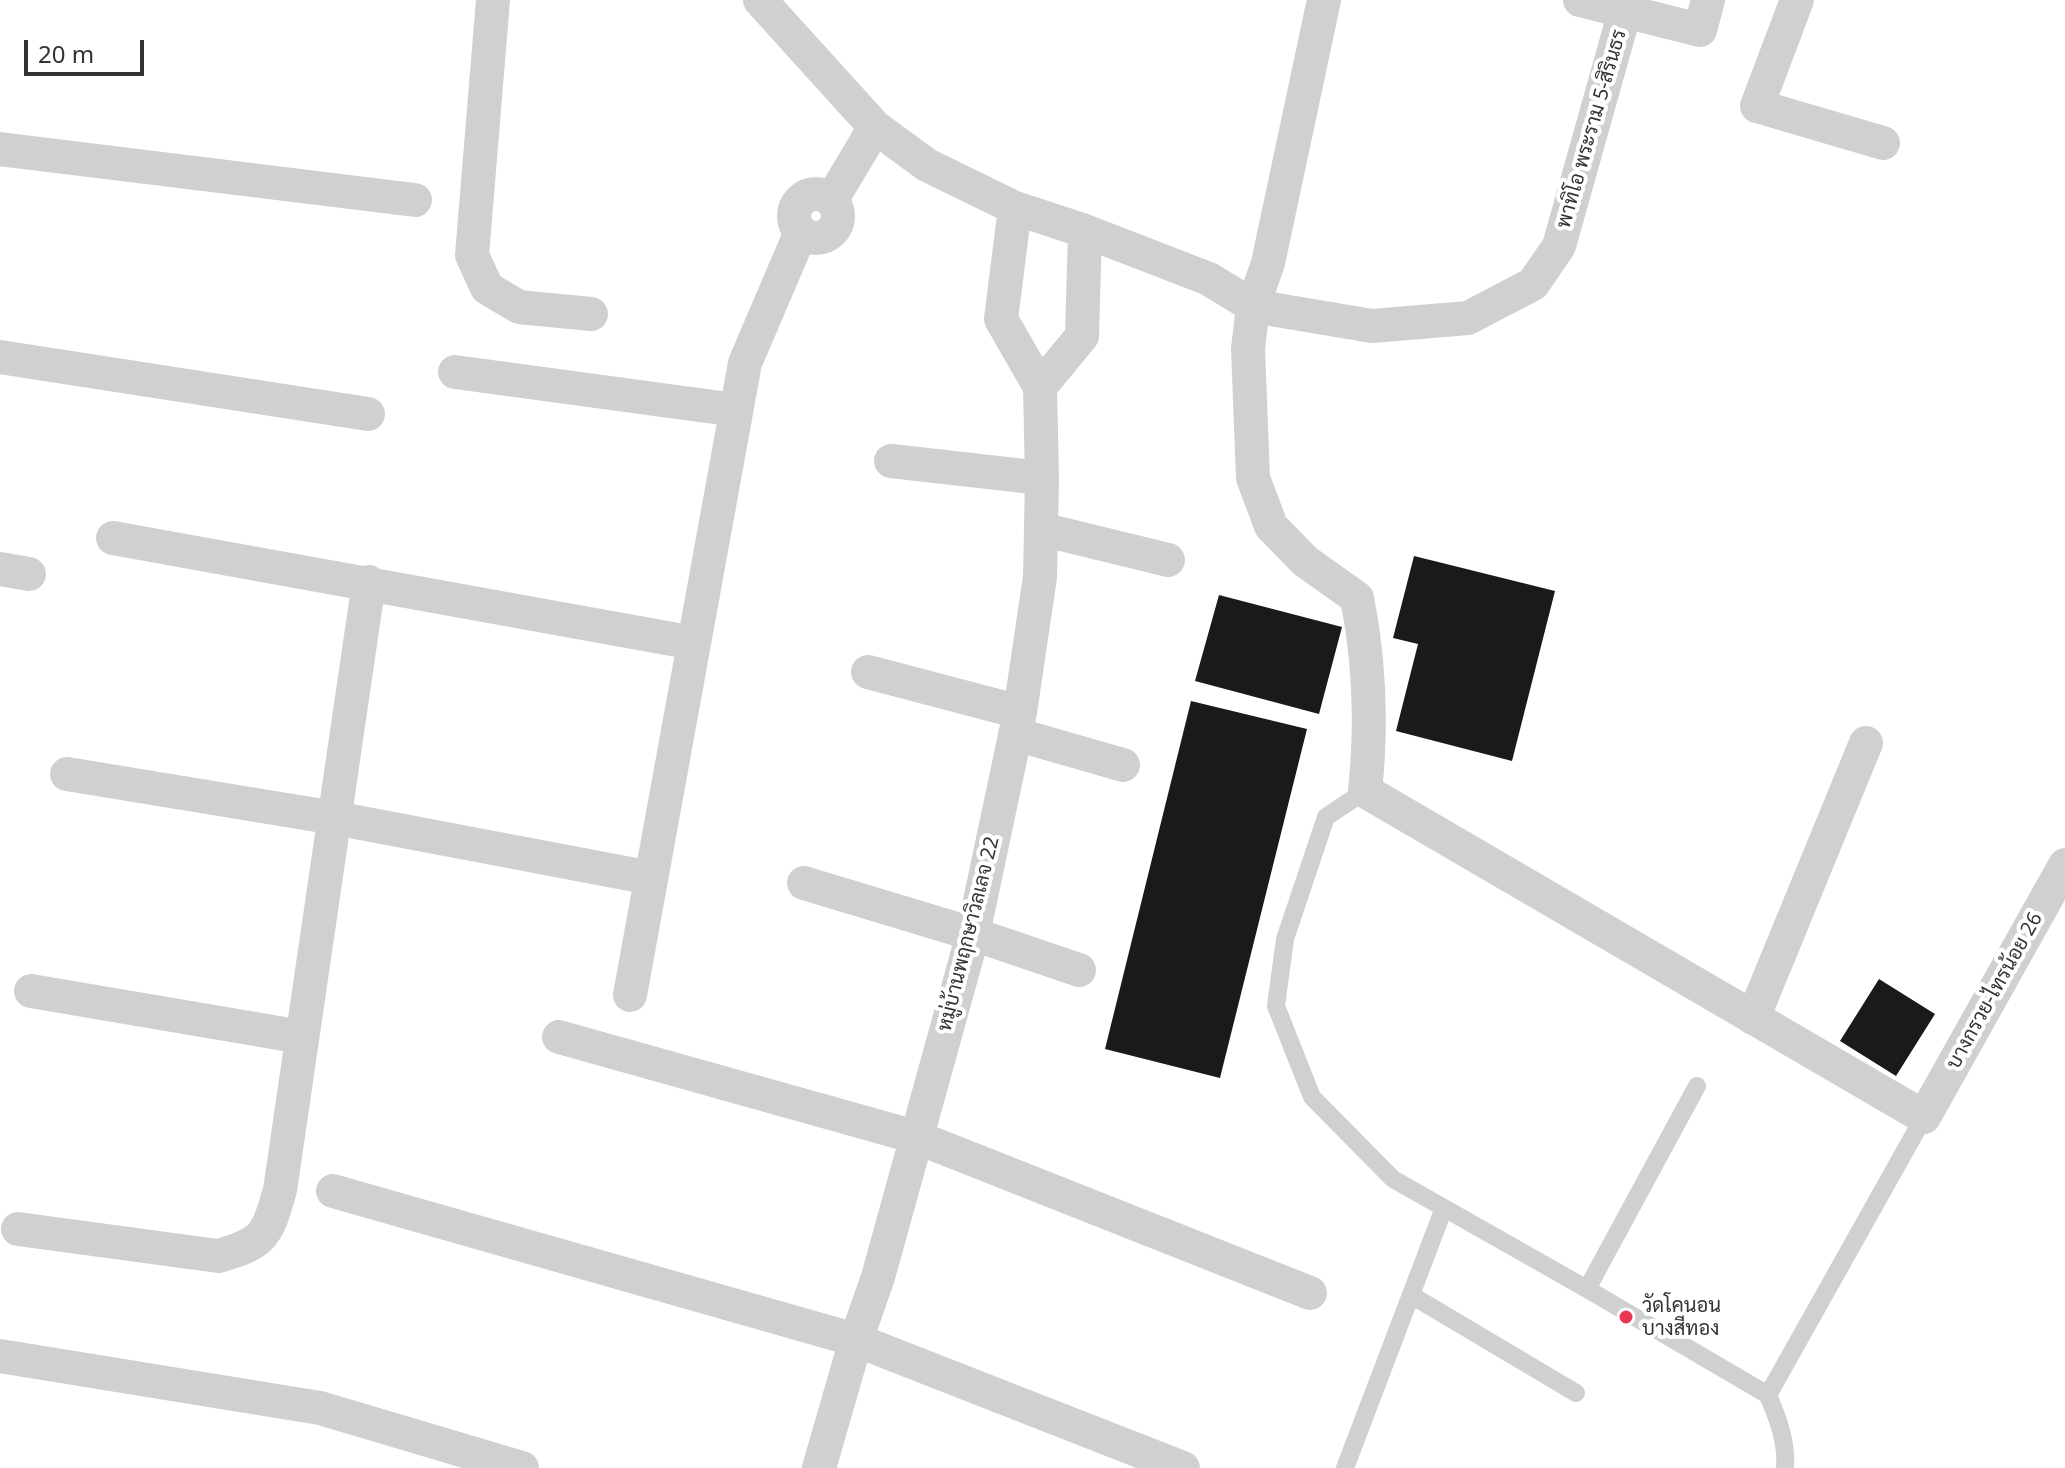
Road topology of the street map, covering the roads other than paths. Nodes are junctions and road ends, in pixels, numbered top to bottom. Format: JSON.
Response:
{"nodes":[{"id":1,"x":493,"y":0,"type":"edge"},
{"id":2,"x":760,"y":0,"type":"edge"},
{"id":3,"x":1324,"y":0,"type":"edge"},
{"id":4,"x":1580,"y":0,"type":"edge"},
{"id":5,"x":1708,"y":0,"type":"edge"},
{"id":6,"x":1797,"y":0,"type":"edge"},
{"id":7,"x":1625,"y":11,"type":"junction"},
{"id":8,"x":875,"y":127,"type":"junction"},
{"id":9,"x":1883,"y":143,"type":"dead end"},
{"id":10,"x":0,"y":149,"type":"edge"},
{"id":11,"x":415,"y":200,"type":"dead end"},
{"id":12,"x":1015,"y":208,"type":"junction"},
{"id":13,"x":1085,"y":231,"type":"junction"},
{"id":14,"x":1253,"y":306,"type":"junction"},
{"id":15,"x":591,"y":314,"type":"dead end"},
{"id":16,"x":0,"y":357,"type":"edge"},
{"id":17,"x":455,"y":372,"type":"dead end"},
{"id":18,"x":1040,"y":387,"type":"junction"},
{"id":19,"x":736,"y":410,"type":"junction"},
{"id":20,"x":368,"y":414,"type":"dead end"},
{"id":21,"x":891,"y":461,"type":"dead end"},
{"id":22,"x":1042,"y":478,"type":"junction"},
{"id":23,"x":1041,"y":529,"type":"junction"},
{"id":24,"x":113,"y":538,"type":"dead end"},
{"id":25,"x":1168,"y":560,"type":"dead end"},
{"id":26,"x":369,"y":582,"type":"junction"},
{"id":27,"x":694,"y":643,"type":"junction"},
{"id":28,"x":868,"y":672,"type":"dead end"},
{"id":29,"x":1018,"y":723,"type":"junction"},
{"id":30,"x":1866,"y":743,"type":"dead end"},
{"id":31,"x":1123,"y":765,"type":"dead end"},
{"id":32,"x":67,"y":774,"type":"dead end"},
{"id":33,"x":1365,"y":791,"type":"junction"},
{"id":34,"x":335,"y":818,"type":"junction"},
{"id":35,"x":2065,"y":865,"type":"edge"},
{"id":36,"x":651,"y":878,"type":"junction"},
{"id":37,"x":804,"y":883,"type":"dead end"},
{"id":38,"x":973,"y":934,"type":"junction"},
{"id":39,"x":1079,"y":970,"type":"dead end"},
{"id":40,"x":31,"y":991,"type":"dead end"},
{"id":41,"x":630,"y":995,"type":"dead end"},
{"id":42,"x":1753,"y":1018,"type":"junction"},
{"id":43,"x":302,"y":1037,"type":"junction"},
{"id":44,"x":559,"y":1037,"type":"dead end"},
{"id":45,"x":1697,"y":1086,"type":"dead end"},
{"id":46,"x":1924,"y":1117,"type":"junction"},
{"id":47,"x":916,"y":1137,"type":"junction"},
{"id":48,"x":333,"y":1191,"type":"dead end"},
{"id":49,"x":1444,"y":1208,"type":"junction"},
{"id":50,"x":18,"y":1229,"type":"dead end"},
{"id":51,"x":1587,"y":1289,"type":"junction"},
{"id":52,"x":1310,"y":1293,"type":"dead end"},
{"id":53,"x":1411,"y":1295,"type":"junction"},
{"id":54,"x":856,"y":1340,"type":"junction"},
{"id":55,"x":0,"y":1356,"type":"edge"},
{"id":56,"x":1576,"y":1393,"type":"dead end"},
{"id":57,"x":1768,"y":1395,"type":"junction"},
{"id":58,"x":522,"y":1468,"type":"edge"},
{"id":59,"x":819,"y":1468,"type":"edge"},
{"id":60,"x":1183,"y":1468,"type":"edge"},
{"id":61,"x":1345,"y":1468,"type":"edge"},
{"id":62,"x":1785,"y":1468,"type":"edge"}],
"edges":[{"from":1,"to":15,"type":"street"},
{"from":2,"to":8,"type":"street"},
{"from":3,"to":14,"type":"street"},
{"from":4,"to":7,"type":"street","name":"พาทิโอ พระราม 5-สิรินธร"},
{"from":5,"to":7,"type":"street","name":"พาทิโอ พระราม 5-สิรินธร"},
{"from":6,"to":9,"type":"street"},
{"from":7,"to":14,"type":"street","name":"พาทิโอ พระราม 5-สิรินธร"},
{"from":8,"to":12,"type":"street"},
{"from":8,"to":19,"type":"street"},
{"from":10,"to":11,"type":"street"},
{"from":12,"to":13,"type":"street"},
{"from":12,"to":18,"type":"street"},
{"from":13,"to":14,"type":"street"},
{"from":13,"to":18,"type":"street"},
{"from":14,"to":33,"type":"street"},
{"from":16,"to":20,"type":"street"},
{"from":17,"to":19,"type":"street"},
{"from":18,"to":22,"type":"street","name":"หมู่บ้านพฤกษาวิลเลจ 22"},
{"from":19,"to":27,"type":"street"},
{"from":21,"to":22,"type":"street"},
{"from":22,"to":23,"type":"street","name":"หมู่บ้านพฤกษาวิลเลจ 22"},
{"from":23,"to":25,"type":"street"},
{"from":23,"to":29,"type":"street","name":"หมู่บ้านพฤกษาวิลเลจ 22"},
{"from":24,"to":26,"type":"street"},
{"from":26,"to":27,"type":"street"},
{"from":26,"to":34,"type":"street"},
{"from":27,"to":36,"type":"street"},
{"from":28,"to":29,"type":"street"},
{"from":29,"to":31,"type":"street"},
{"from":29,"to":38,"type":"street","name":"หมู่บ้านพฤกษาวิลเลจ 22"},
{"from":30,"to":42,"type":"street"},
{"from":32,"to":34,"type":"street"},
{"from":33,"to":42,"type":"street"},
{"from":33,"to":49,"type":"lane"},
{"from":34,"to":36,"type":"street"},
{"from":34,"to":43,"type":"street"},
{"from":35,"to":46,"type":"street","name":"บางกรวย-ไทรน้อย 26"},
{"from":36,"to":41,"type":"street"},
{"from":37,"to":38,"type":"street"},
{"from":38,"to":39,"type":"street"},
{"from":38,"to":47,"type":"street","name":"หมู่บ้านพฤกษาวิลเลจ 22"},
{"from":40,"to":43,"type":"street"},
{"from":42,"to":46,"type":"street"},
{"from":43,"to":50,"type":"street"},
{"from":44,"to":47,"type":"street"},
{"from":45,"to":51,"type":"lane"},
{"from":46,"to":57,"type":"lane"},
{"from":47,"to":52,"type":"street"},
{"from":47,"to":54,"type":"street","name":"หมู่บ้านพฤกษาวิลเลจ 22"},
{"from":48,"to":54,"type":"street"},
{"from":49,"to":51,"type":"lane"},
{"from":49,"to":53,"type":"lane"},
{"from":51,"to":57,"type":"lane"},
{"from":53,"to":56,"type":"lane"},
{"from":53,"to":61,"type":"lane"},
{"from":54,"to":59,"type":"street","name":"หมู่บ้านพฤกษาวิลเลจ 22"},
{"from":54,"to":60,"type":"street"},
{"from":55,"to":58,"type":"street"},
{"from":57,"to":62,"type":"lane"}]}
